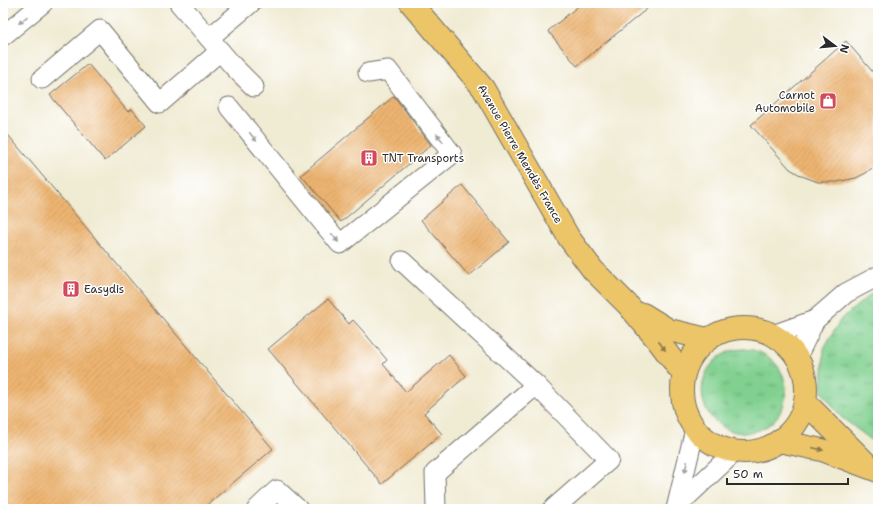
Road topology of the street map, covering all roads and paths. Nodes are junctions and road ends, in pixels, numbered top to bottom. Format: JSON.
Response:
{"nodes":[{"id":1,"x":43,"y":3,"type":"edge"},
{"id":2,"x":179,"y":3,"type":"edge"},
{"id":3,"x":414,"y":4,"type":"edge"},
{"id":4,"x":240,"y":6,"type":"edge"},
{"id":5,"x":3,"y":36,"type":"edge"},
{"id":6,"x":214,"y":45,"type":"junction"},
{"id":7,"x":368,"y":73,"type":"dead end"},
{"id":8,"x":42,"y":79,"type":"dead end"},
{"id":9,"x":254,"y":87,"type":"dead end"},
{"id":10,"x":229,"y":107,"type":"dead end"},
{"id":11,"x":402,"y":261,"type":"dead end"},
{"id":12,"x":878,"y":276,"type":"edge"},
{"id":13,"x":628,"y":305,"type":"junction"},
{"id":14,"x":815,"y":320,"type":"junction"},
{"id":15,"x":773,"y":335,"type":"junction"},
{"id":16,"x":707,"y":339,"type":"junction"},
{"id":17,"x":797,"y":357,"type":"junction"},
{"id":18,"x":684,"y":371,"type":"junction"},
{"id":19,"x":536,"y":384,"type":"junction"},
{"id":20,"x":805,"y":402,"type":"junction"},
{"id":21,"x":695,"y":429,"type":"junction"},
{"id":22,"x":780,"y":441,"type":"junction"},
{"id":23,"x":732,"y":451,"type":"junction"},
{"id":24,"x":875,"y":470,"type":"edge"},
{"id":25,"x":677,"y":508,"type":"edge"},
{"id":26,"x":257,"y":509,"type":"edge"},
{"id":27,"x":298,"y":509,"type":"edge"},
{"id":28,"x":436,"y":509,"type":"edge"},
{"id":29,"x":553,"y":509,"type":"edge"}],
"edges":[{"from":1,"to":5,"type":"street","one_way":true},
{"from":2,"to":6,"type":"street"},
{"from":3,"to":13,"type":"main road","name":"Avenue Pierre Mendès France"},
{"from":4,"to":6,"type":"street"},
{"from":6,"to":8,"type":"street"},
{"from":6,"to":9,"type":"street"},
{"from":10,"to":7,"type":"street","one_way":true},
{"from":11,"to":19,"type":"street"},
{"from":12,"to":14,"type":"street"},
{"from":13,"to":16,"type":"main road","name":"Avenue Pierre Mendès France"},
{"from":13,"to":18,"type":"main road","name":"Avenue Pierre Mendès France","one_way":true},
{"from":14,"to":15,"type":"street"},
{"from":14,"to":17,"type":"street"},
{"from":15,"to":16,"type":"main road"},
{"from":15,"to":17,"type":"main road"},
{"from":16,"to":18,"type":"main road"},
{"from":17,"to":20,"type":"main road"},
{"from":18,"to":21,"type":"main road"},
{"from":19,"to":28,"type":"street"},
{"from":19,"to":29,"type":"street"},
{"from":20,"to":22,"type":"main road"},
{"from":20,"to":24,"type":"main road"},
{"from":21,"to":23,"type":"main road"},
{"from":21,"to":25,"type":"street","one_way":true},
{"from":22,"to":23,"type":"main road"},
{"from":22,"to":24,"type":"main road","one_way":true},
{"from":23,"to":25,"type":"street"},
{"from":26,"to":27,"type":"street"}]}
